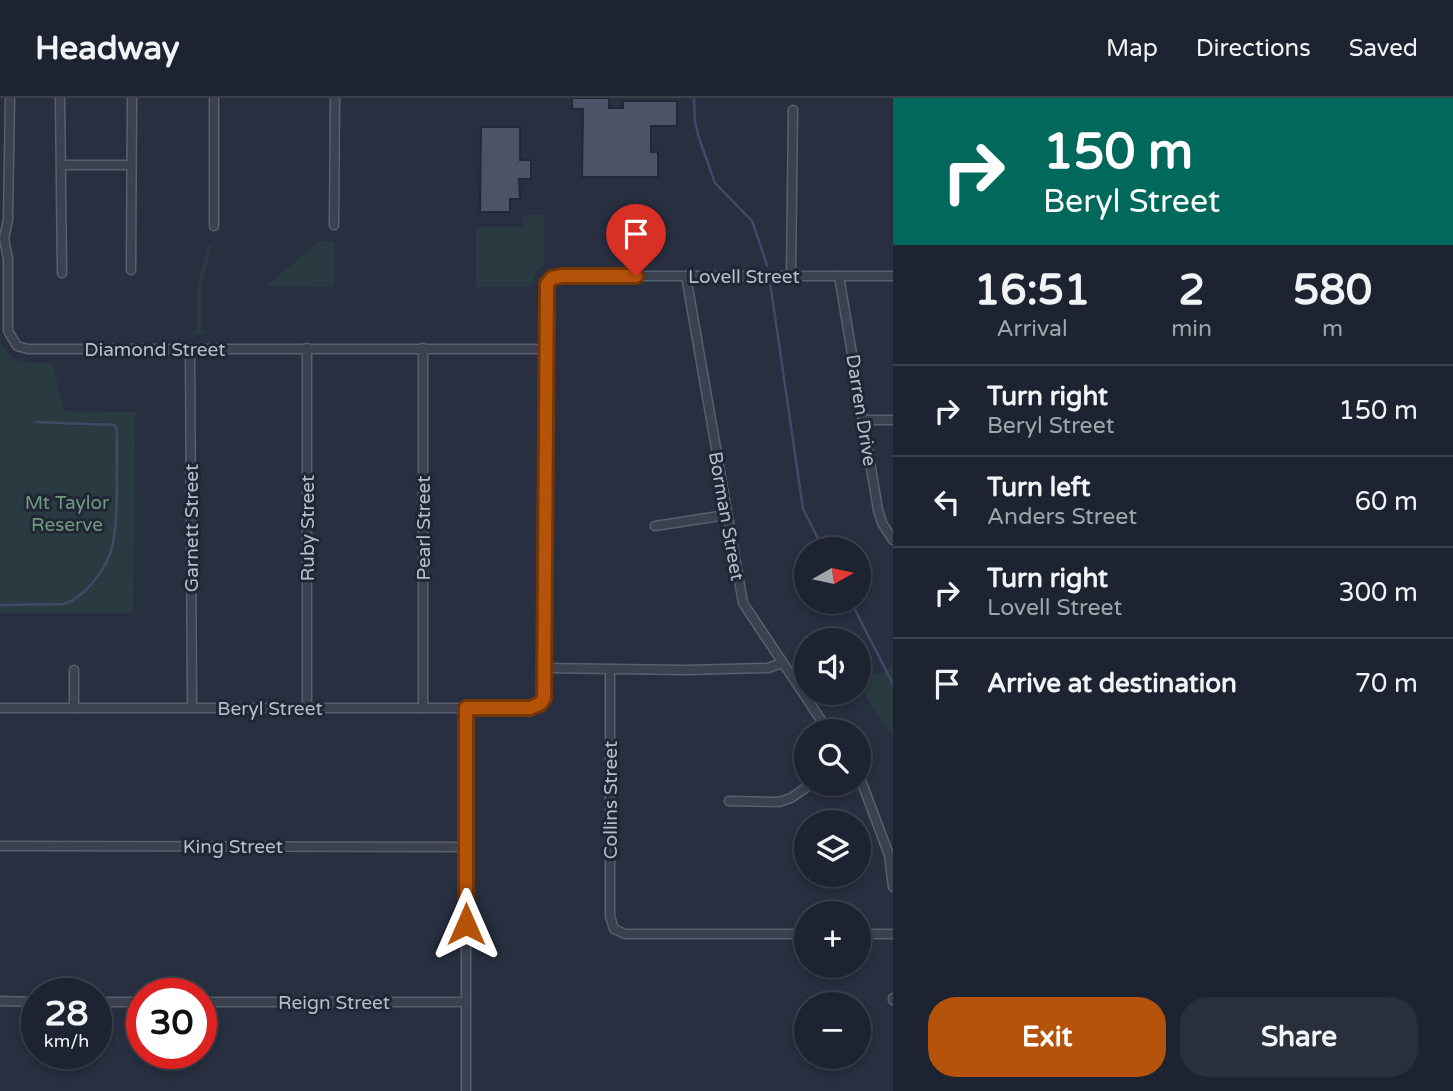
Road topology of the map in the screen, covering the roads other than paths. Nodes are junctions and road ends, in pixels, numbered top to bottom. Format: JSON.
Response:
{"nodes":[{"id":1,"x":10,"y":98,"type":"edge"},
{"id":2,"x":60,"y":98,"type":"edge"},
{"id":3,"x":132,"y":98,"type":"edge"},
{"id":4,"x":214,"y":98,"type":"edge"},
{"id":5,"x":335,"y":98,"type":"edge"},
{"id":6,"x":793,"y":110,"type":"dead end"},
{"id":7,"x":62,"y":165,"type":"junction"},
{"id":8,"x":131,"y":165,"type":"junction"},
{"id":9,"x":334,"y":225,"type":"dead end"},
{"id":10,"x":214,"y":226,"type":"dead end"},
{"id":11,"x":2,"y":238,"type":"edge"},
{"id":12,"x":131,"y":270,"type":"dead end"},
{"id":13,"x":62,"y":273,"type":"dead end"},
{"id":14,"x":686,"y":276,"type":"junction"},
{"id":15,"x":792,"y":276,"type":"junction"},
{"id":16,"x":839,"y":276,"type":"junction"},
{"id":17,"x":893,"y":276,"type":"edge"},
{"id":18,"x":190,"y":348,"type":"junction"},
{"id":19,"x":307,"y":348,"type":"junction"},
{"id":20,"x":423,"y":348,"type":"junction"},
{"id":21,"x":545,"y":349,"type":"junction"},
{"id":22,"x":863,"y":420,"type":"junction"},
{"id":23,"x":893,"y":420,"type":"edge"},
{"id":24,"x":726,"y":514,"type":"junction"},
{"id":25,"x":655,"y":526,"type":"dead end"},
{"id":26,"x":893,"y":540,"type":"edge"},
{"id":27,"x":782,"y":663,"type":"junction"},
{"id":28,"x":545,"y":668,"type":"junction"},
{"id":29,"x":610,"y":669,"type":"junction"},
{"id":30,"x":74,"y":670,"type":"dead end"},
{"id":31,"x":0,"y":708,"type":"edge"},
{"id":32,"x":74,"y":708,"type":"junction"},
{"id":33,"x":192,"y":708,"type":"junction"},
{"id":34,"x":307,"y":708,"type":"junction"},
{"id":35,"x":423,"y":708,"type":"junction"},
{"id":36,"x":466,"y":708,"type":"junction"},
{"id":37,"x":820,"y":719,"type":"edge"},
{"id":38,"x":795,"y":796,"type":"edge"},
{"id":39,"x":867,"y":796,"type":"edge"},
{"id":40,"x":729,"y":801,"type":"dead end"},
{"id":41,"x":0,"y":846,"type":"edge"},
{"id":42,"x":466,"y":847,"type":"junction"},
{"id":43,"x":893,"y":887,"type":"edge"},
{"id":44,"x":794,"y":934,"type":"edge"},
{"id":45,"x":871,"y":934,"type":"edge"},
{"id":46,"x":893,"y":934,"type":"edge"},
{"id":47,"x":0,"y":1002,"type":"edge"},
{"id":48,"x":21,"y":1002,"type":"edge"},
{"id":49,"x":217,"y":1002,"type":"edge"},
{"id":50,"x":466,"y":1002,"type":"junction"},
{"id":51,"x":466,"y":1091,"type":"edge"}],
"edges":[{"from":1,"to":11,"type":"street","name":"Diamond Street"},
{"from":2,"to":7,"type":"street"},
{"from":3,"to":8,"type":"street"},
{"from":4,"to":10,"type":"street"},
{"from":5,"to":9,"type":"street"},
{"from":6,"to":15,"type":"street"},
{"from":7,"to":8,"type":"street"},
{"from":7,"to":13,"type":"street"},
{"from":8,"to":12,"type":"street"},
{"from":11,"to":18,"type":"street","name":"Diamond Street"},
{"from":14,"to":15,"type":"street","name":"Lovell Street"},
{"from":14,"to":21,"type":"street","name":"Lovell Street"},
{"from":14,"to":24,"type":"street","name":"Borman Street"},
{"from":15,"to":16,"type":"street","name":"Lovell Street"},
{"from":16,"to":17,"type":"street","name":"Lovell Street"},
{"from":16,"to":22,"type":"street","name":"Darren Drive"},
{"from":18,"to":19,"type":"street","name":"Diamond Street"},
{"from":18,"to":33,"type":"street","name":"Garnett Street"},
{"from":19,"to":20,"type":"street","name":"Diamond Street"},
{"from":19,"to":34,"type":"street","name":"Ruby Street"},
{"from":20,"to":21,"type":"street","name":"Diamond Street"},
{"from":20,"to":35,"type":"street","name":"Pearl Street"},
{"from":21,"to":28,"type":"street"},
{"from":22,"to":23,"type":"street"},
{"from":22,"to":26,"type":"street","name":"Darren Drive"},
{"from":24,"to":25,"type":"street"},
{"from":24,"to":27,"type":"street","name":"Borman Street"},
{"from":27,"to":29,"type":"street"},
{"from":27,"to":37,"type":"street","name":"Borman Street"},
{"from":28,"to":29,"type":"street"},
{"from":28,"to":36,"type":"street","name":"Beryl Street"},
{"from":29,"to":44,"type":"street","name":"Collins Street"},
{"from":30,"to":32,"type":"street"},
{"from":31,"to":32,"type":"street","name":"Beryl Street"},
{"from":32,"to":33,"type":"street","name":"Beryl Street"},
{"from":33,"to":34,"type":"street","name":"Beryl Street"},
{"from":34,"to":35,"type":"street","name":"Beryl Street"},
{"from":35,"to":36,"type":"street","name":"Beryl Street"},
{"from":36,"to":42,"type":"street"},
{"from":38,"to":40,"type":"street"},
{"from":39,"to":43,"type":"street"},
{"from":41,"to":42,"type":"street","name":"King Street"},
{"from":42,"to":50,"type":"street"},
{"from":45,"to":46,"type":"street"},
{"from":47,"to":48,"type":"street"},
{"from":49,"to":50,"type":"street","name":"Reign Street"},
{"from":50,"to":51,"type":"street"}]}
